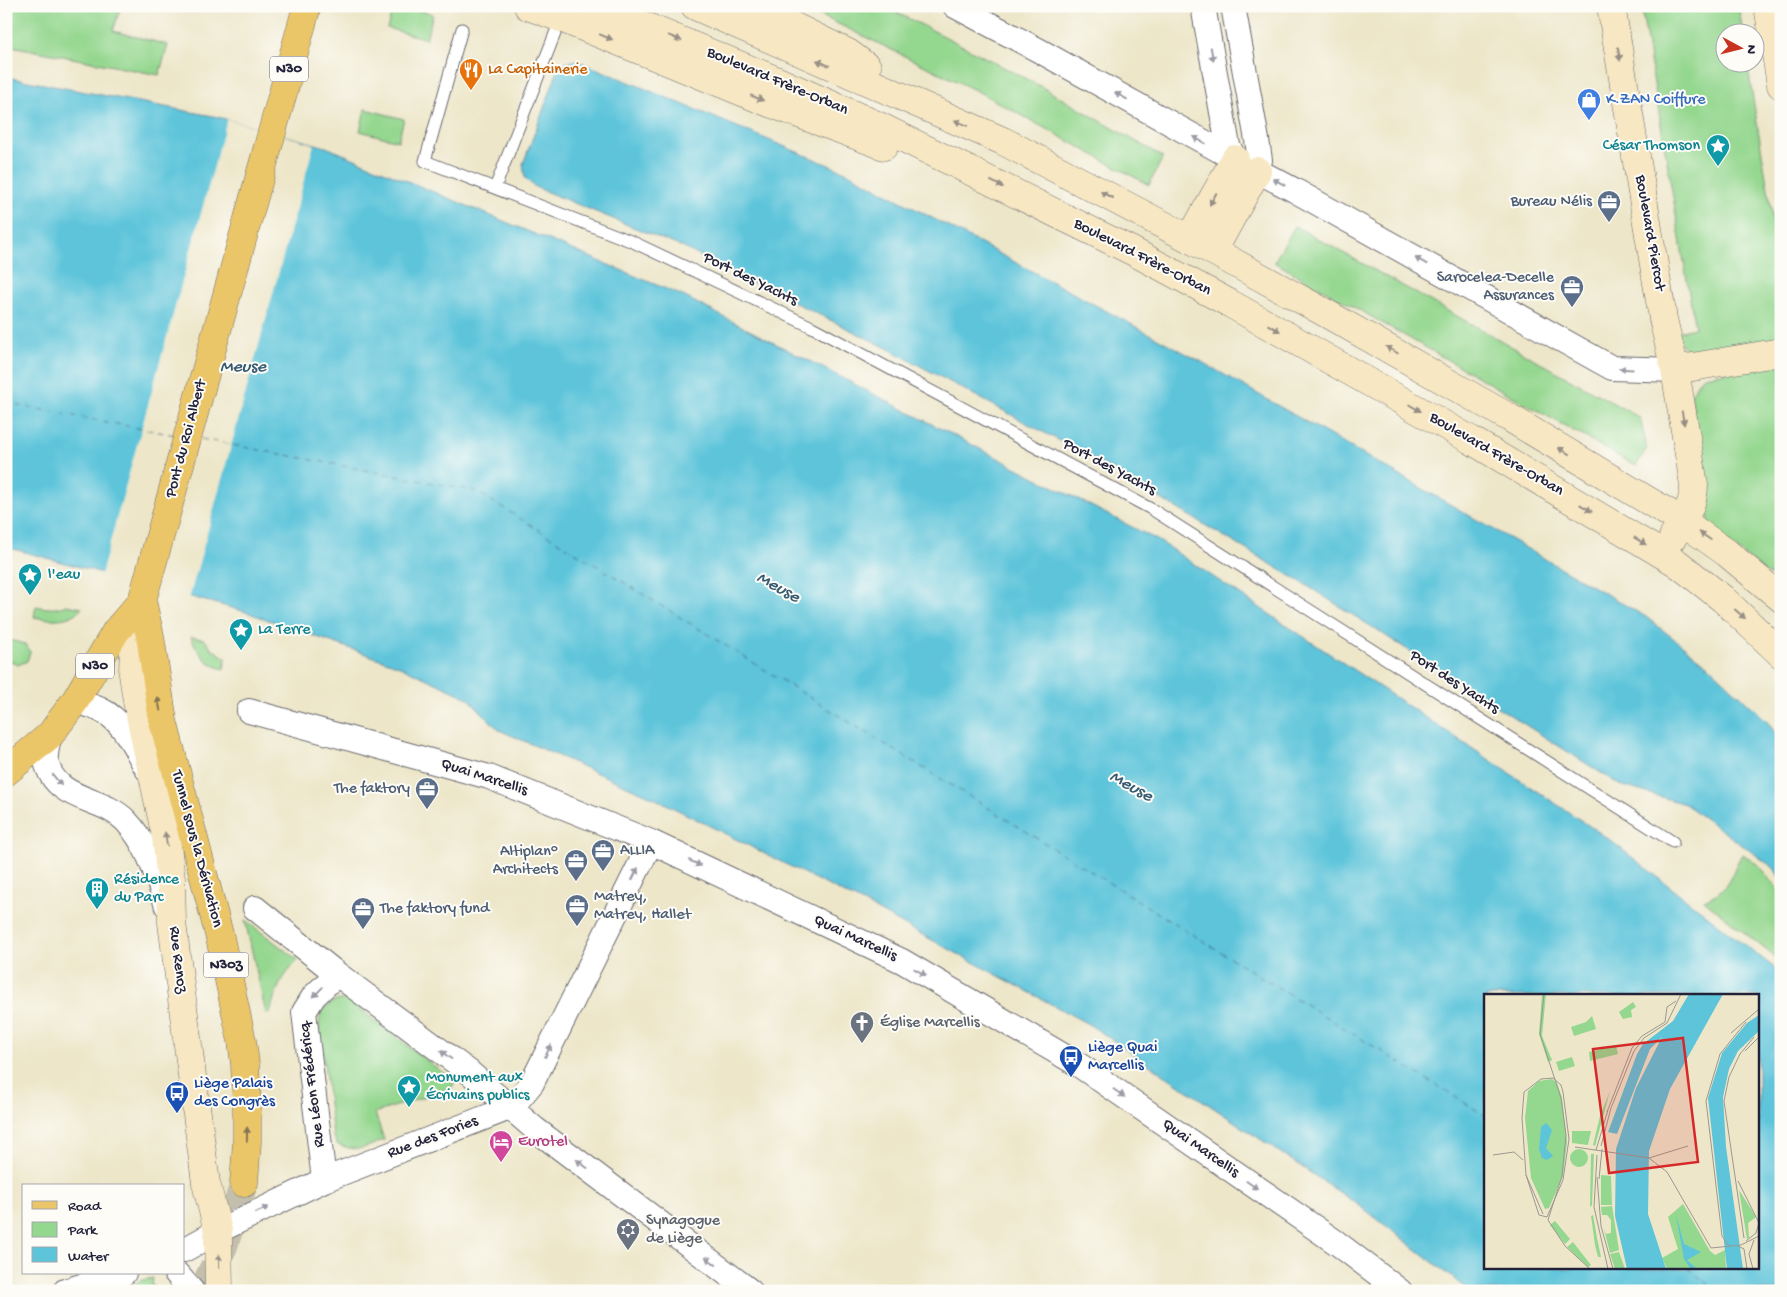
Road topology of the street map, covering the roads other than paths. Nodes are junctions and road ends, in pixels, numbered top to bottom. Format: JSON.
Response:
{"nodes":[{"id":1,"x":307,"y":6,"type":"edge"},
{"id":2,"x":528,"y":6,"type":"edge"},
{"id":3,"x":597,"y":6,"type":"edge"},
{"id":4,"x":695,"y":6,"type":"edge"},
{"id":5,"x":752,"y":6,"type":"edge"},
{"id":6,"x":955,"y":6,"type":"edge"},
{"id":7,"x":1203,"y":6,"type":"edge"},
{"id":8,"x":1233,"y":6,"type":"edge"},
{"id":9,"x":1610,"y":6,"type":"edge"},
{"id":10,"x":1768,"y":6,"type":"edge"},
{"id":11,"x":561,"y":18,"type":"junction"},
{"id":12,"x":462,"y":29,"type":"dead end"},
{"id":13,"x":1781,"y":85,"type":"edge"},
{"id":14,"x":900,"y":96,"type":"junction"},
{"id":15,"x":1248,"y":97,"type":"junction"},
{"id":16,"x":1220,"y":102,"type":"junction"},
{"id":17,"x":953,"y":162,"type":"junction"},
{"id":18,"x":1246,"y":165,"type":"junction"},
{"id":19,"x":495,"y":188,"type":"junction"},
{"id":20,"x":1202,"y":245,"type":"junction"},
{"id":21,"x":1781,"y":352,"type":"edge"},
{"id":22,"x":1675,"y":370,"type":"junction"},
{"id":23,"x":1682,"y":521,"type":"junction"},
{"id":24,"x":1663,"y":555,"type":"junction"},
{"id":25,"x":144,"y":595,"type":"junction"},
{"id":26,"x":1781,"y":598,"type":"edge"},
{"id":27,"x":1781,"y":654,"type":"edge"},
{"id":28,"x":75,"y":701,"type":"junction"},
{"id":29,"x":248,"y":711,"type":"dead end"},
{"id":30,"x":50,"y":735,"type":"junction"},
{"id":31,"x":6,"y":772,"type":"edge"},
{"id":32,"x":154,"y":784,"type":"junction"},
{"id":33,"x":651,"y":842,"type":"junction"},
{"id":34,"x":1673,"y":842,"type":"dead end"},
{"id":35,"x":255,"y":908,"type":"dead end"},
{"id":36,"x":172,"y":923,"type":"junction"},
{"id":37,"x":337,"y":974,"type":"junction"},
{"id":38,"x":512,"y":1108,"type":"junction"},
{"id":39,"x":324,"y":1180,"type":"junction"},
{"id":40,"x":244,"y":1183,"type":"tunnel mouth"},
{"id":41,"x":218,"y":1231,"type":"junction"},
{"id":42,"x":185,"y":1249,"type":"edge"},
{"id":43,"x":121,"y":1274,"type":"edge"},
{"id":44,"x":177,"y":1274,"type":"edge"},
{"id":45,"x":65,"y":1291,"type":"edge"},
{"id":46,"x":192,"y":1291,"type":"edge"},
{"id":47,"x":219,"y":1291,"type":"edge"},
{"id":48,"x":750,"y":1291,"type":"edge"},
{"id":49,"x":1400,"y":1291,"type":"edge"}],
"edges":[{"from":1,"to":25,"type":"main road","name":"Pont du Roi Albert","number":"N30"},
{"from":2,"to":11,"type":"main road"},
{"from":3,"to":17,"type":"main road","name":"Boulevard Frère-Orban","one_way":true},
{"from":14,"to":4,"type":"main road","one_way":true},
{"from":5,"to":14,"type":"main road"},
{"from":18,"to":6,"type":"street","one_way":true},
{"from":7,"to":16,"type":"street","one_way":true},
{"from":8,"to":15,"type":"street"},
{"from":9,"to":22,"type":"main road","name":"Boulevard Piercot","one_way":true},
{"from":10,"to":13,"type":"main road"},
{"from":11,"to":17,"type":"main road","one_way":true},
{"from":11,"to":19,"type":"lane"},
{"from":12,"to":19,"type":"lane","name":"Port des Yachts"},
{"from":20,"to":14,"type":"main road","one_way":true},
{"from":15,"to":16,"type":"street"},
{"from":15,"to":18,"type":"street"},
{"from":16,"to":18,"type":"street"},
{"from":17,"to":24,"type":"main road","name":"Boulevard Frère-Orban","one_way":true},
{"from":18,"to":20,"type":"main road"},
{"from":22,"to":18,"type":"street","one_way":true},
{"from":19,"to":34,"type":"lane","name":"Port des Yachts"},
{"from":23,"to":20,"type":"main road","one_way":true},
{"from":21,"to":22,"type":"main road"},
{"from":22,"to":23,"type":"main road","name":"Boulevard Piercot","one_way":true},
{"from":23,"to":24,"type":"main road","name":"Boulevard Piercot"},
{"from":26,"to":23,"type":"main road","one_way":true},
{"from":24,"to":27,"type":"main road","name":"Boulevard Frère-Orban","one_way":true},
{"from":25,"to":28,"type":"main road","number":"N30"},
{"from":25,"to":32,"type":"main road","name":"Rue Renoz"},
{"from":40,"to":25,"type":"main road","name":"Tunnel sous la Dérivation","number":"N30z","one_way":true},
{"from":28,"to":30,"type":"main road","number":"N30"},
{"from":28,"to":32,"type":"street"},
{"from":29,"to":33,"type":"street","name":"Quai Marcellis"},
{"from":30,"to":31,"type":"main road","number":"N30"},
{"from":30,"to":36,"type":"street","one_way":true},
{"from":36,"to":32,"type":"main road","name":"Rue Renoz","one_way":true},
{"from":38,"to":33,"type":"street","one_way":true},
{"from":33,"to":49,"type":"street","name":"Quai Marcellis","one_way":true},
{"from":35,"to":37,"type":"street"},
{"from":36,"to":41,"type":"main road","name":"Rue Renoz"},
{"from":38,"to":37,"type":"street","one_way":true},
{"from":37,"to":39,"type":"street","name":"Rue Léon Frédéricq","one_way":true},
{"from":38,"to":39,"type":"street","name":"Rue des Fories"},
{"from":48,"to":38,"type":"street","one_way":true},
{"from":41,"to":39,"type":"street","name":"Rue des Fories","one_way":true},
{"from":41,"to":42,"type":"street","name":"Rue des Fories"},
{"from":47,"to":41,"type":"main road","name":"Rue Renoz","one_way":true},
{"from":43,"to":45,"type":"street"},
{"from":44,"to":46,"type":"street"}]}
